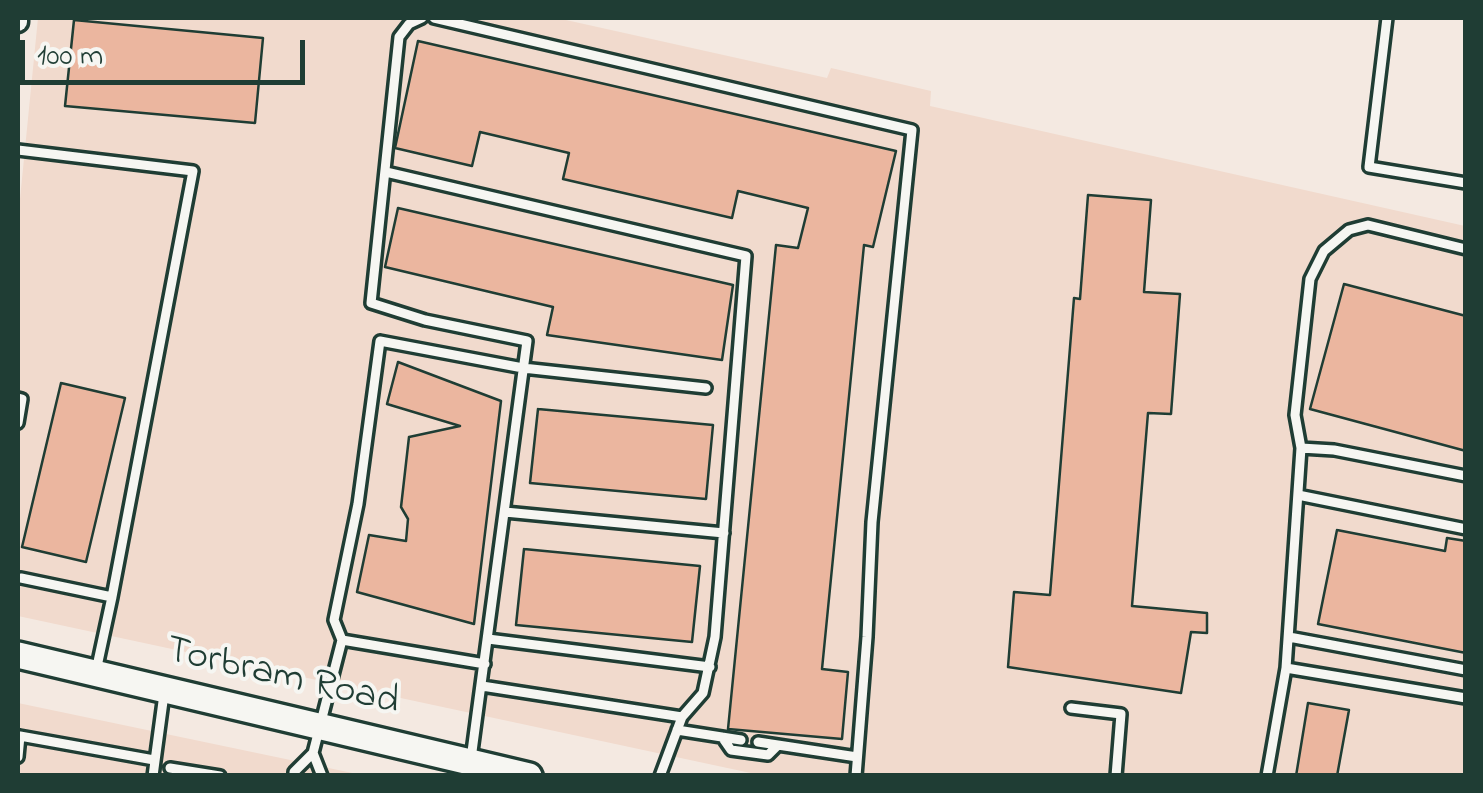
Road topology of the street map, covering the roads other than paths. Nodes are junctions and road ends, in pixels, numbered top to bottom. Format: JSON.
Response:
{"nodes":[{"id":1,"x":422,"y":18,"type":"edge"},
{"id":2,"x":434,"y":18,"type":"edge"},
{"id":3,"x":1387,"y":18,"type":"edge"},
{"id":4,"x":18,"y":150,"type":"edge"},
{"id":5,"x":386,"y":172,"type":"junction"},
{"id":6,"x":1466,"y":183,"type":"edge"},
{"id":7,"x":1466,"y":249,"type":"edge"},
{"id":8,"x":524,"y":368,"type":"junction"},
{"id":9,"x":706,"y":388,"type":"dead end"},
{"id":10,"x":18,"y":398,"type":"edge"},
{"id":11,"x":18,"y":423,"type":"edge"},
{"id":12,"x":1300,"y":448,"type":"junction"},
{"id":13,"x":1466,"y":476,"type":"edge"},
{"id":14,"x":1298,"y":495,"type":"junction"},
{"id":15,"x":505,"y":512,"type":"junction"},
{"id":16,"x":1466,"y":528,"type":"edge"},
{"id":17,"x":724,"y":533,"type":"junction"},
{"id":18,"x":21,"y":578,"type":"dead end"},
{"id":19,"x":112,"y":598,"type":"junction"},
{"id":20,"x":1288,"y":637,"type":"junction"},
{"id":21,"x":488,"y":639,"type":"junction"},
{"id":22,"x":342,"y":640,"type":"junction"},
{"id":23,"x":18,"y":655,"type":"edge"},
{"id":24,"x":484,"y":664,"type":"junction"},
{"id":25,"x":710,"y":667,"type":"junction"},
{"id":26,"x":1286,"y":668,"type":"junction"},
{"id":27,"x":1466,"y":670,"type":"edge"},
{"id":28,"x":96,"y":674,"type":"junction"},
{"id":29,"x":482,"y":686,"type":"junction"},
{"id":30,"x":164,"y":690,"type":"junction"},
{"id":31,"x":1466,"y":698,"type":"edge"},
{"id":32,"x":1071,"y":708,"type":"dead end"},
{"id":33,"x":682,"y":716,"type":"junction"},
{"id":34,"x":319,"y":725,"type":"junction"},
{"id":35,"x":676,"y":730,"type":"junction"},
{"id":36,"x":722,"y":737,"type":"junction"},
{"id":37,"x":741,"y":740,"type":"dead end"},
{"id":38,"x":758,"y":742,"type":"dead end"},
{"id":39,"x":778,"y":745,"type":"junction"},
{"id":40,"x":313,"y":753,"type":"junction"},
{"id":41,"x":18,"y":757,"type":"edge"},
{"id":42,"x":857,"y":757,"type":"junction"},
{"id":43,"x":154,"y":760,"type":"junction"},
{"id":44,"x":471,"y":762,"type":"junction"},
{"id":45,"x":170,"y":768,"type":"dead end"},
{"id":46,"x":152,"y":776,"type":"edge"},
{"id":47,"x":220,"y":776,"type":"edge"},
{"id":48,"x":294,"y":776,"type":"edge"},
{"id":49,"x":322,"y":776,"type":"edge"},
{"id":50,"x":529,"y":776,"type":"edge"},
{"id":51,"x":660,"y":776,"type":"edge"},
{"id":52,"x":856,"y":776,"type":"edge"},
{"id":53,"x":1116,"y":776,"type":"edge"},
{"id":54,"x":1267,"y":776,"type":"edge"}],
"edges":[{"from":1,"to":5,"type":"lane"},
{"from":2,"to":42,"type":"lane"},
{"from":3,"to":6,"type":"lane"},
{"from":4,"to":19,"type":"lane"},
{"from":5,"to":8,"type":"lane"},
{"from":5,"to":17,"type":"lane"},
{"from":7,"to":12,"type":"lane"},
{"from":8,"to":9,"type":"lane"},
{"from":8,"to":15,"type":"lane"},
{"from":8,"to":22,"type":"lane"},
{"from":10,"to":11,"type":"lane"},
{"from":12,"to":13,"type":"lane"},
{"from":12,"to":14,"type":"lane"},
{"from":14,"to":16,"type":"lane"},
{"from":14,"to":20,"type":"lane"},
{"from":15,"to":17,"type":"lane"},
{"from":15,"to":21,"type":"lane"},
{"from":17,"to":25,"type":"lane"},
{"from":18,"to":19,"type":"lane"},
{"from":19,"to":28,"type":"lane"},
{"from":20,"to":26,"type":"lane"},
{"from":20,"to":27,"type":"lane"},
{"from":21,"to":24,"type":"lane"},
{"from":21,"to":25,"type":"lane"},
{"from":22,"to":24,"type":"lane"},
{"from":22,"to":34,"type":"lane"},
{"from":23,"to":28,"type":"main road","name":"Torbram Road"},
{"from":24,"to":29,"type":"lane"},
{"from":25,"to":33,"type":"lane"},
{"from":26,"to":31,"type":"lane"},
{"from":26,"to":54,"type":"lane"},
{"from":28,"to":30,"type":"main road","name":"Torbram Road"},
{"from":29,"to":33,"type":"lane"},
{"from":29,"to":44,"type":"lane"},
{"from":30,"to":34,"type":"main road","name":"Torbram Road"},
{"from":30,"to":43,"type":"lane"},
{"from":32,"to":53,"type":"lane"},
{"from":33,"to":35,"type":"lane"},
{"from":34,"to":40,"type":"lane"},
{"from":34,"to":44,"type":"main road","name":"Torbram Road"},
{"from":35,"to":36,"type":"lane"},
{"from":35,"to":51,"type":"lane"},
{"from":36,"to":37,"type":"lane"},
{"from":36,"to":39,"type":"lane"},
{"from":38,"to":39,"type":"lane"},
{"from":39,"to":42,"type":"lane"},
{"from":40,"to":48,"type":"lane"},
{"from":40,"to":49,"type":"lane"},
{"from":41,"to":43,"type":"lane"},
{"from":42,"to":52,"type":"lane"},
{"from":43,"to":46,"type":"lane"},
{"from":44,"to":50,"type":"main road","name":"Torbram Road"},
{"from":45,"to":47,"type":"lane"}]}
